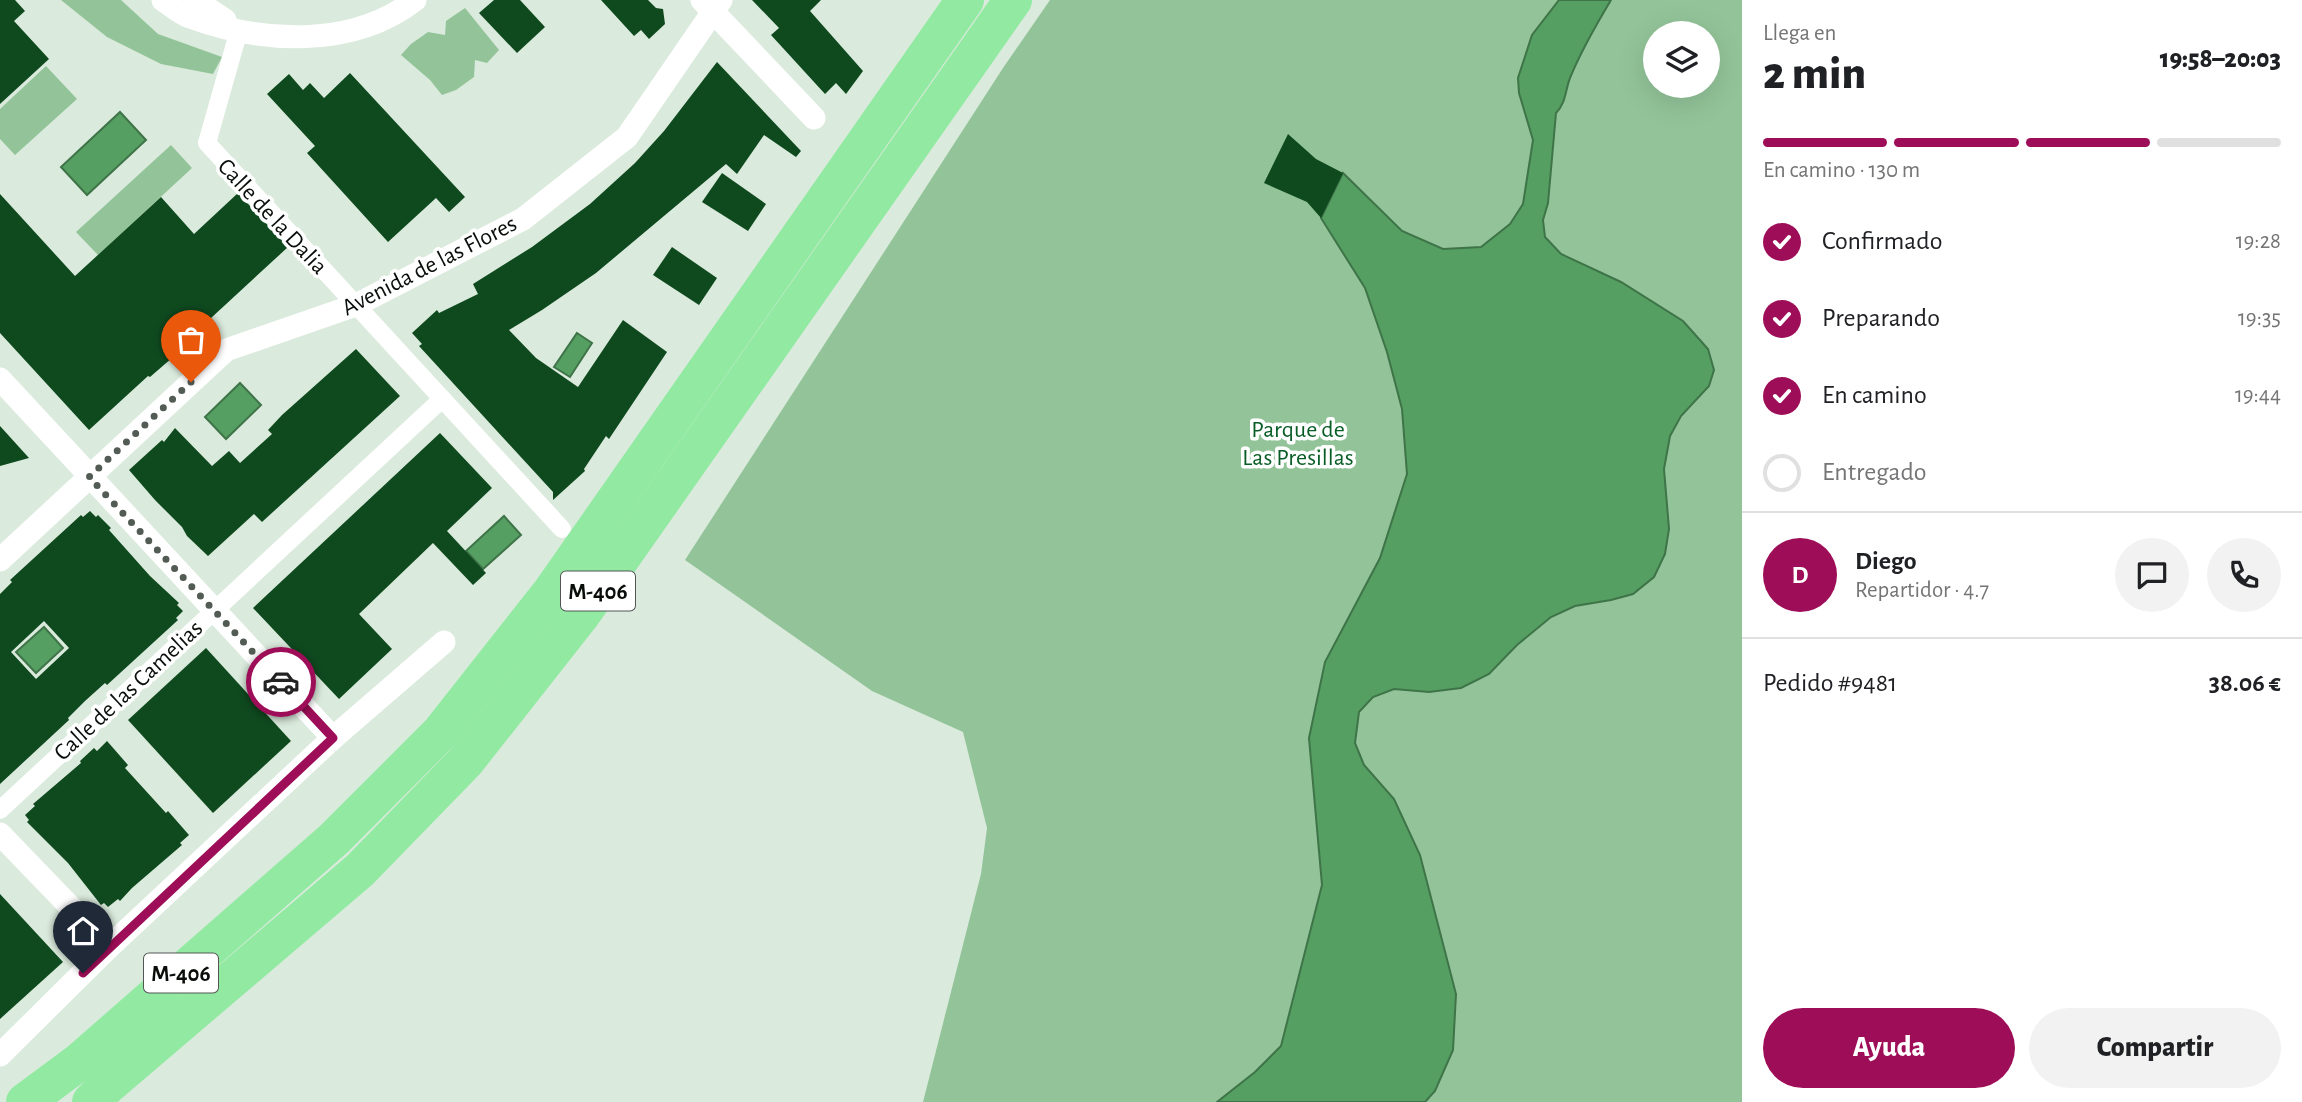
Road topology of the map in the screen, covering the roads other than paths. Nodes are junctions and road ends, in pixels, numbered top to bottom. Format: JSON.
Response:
{"nodes":[{"id":1,"x":163,"y":0,"type":"edge"},
{"id":2,"x":195,"y":0,"type":"edge"},
{"id":3,"x":415,"y":0,"type":"edge"},
{"id":4,"x":965,"y":0,"type":"edge"},
{"id":5,"x":1013,"y":0,"type":"edge"},
{"id":6,"x":712,"y":4,"type":"edge"},
{"id":7,"x":239,"y":30,"type":"junction"},
{"id":8,"x":814,"y":118,"type":"dead end"},
{"id":9,"x":356,"y":305,"type":"junction"},
{"id":10,"x":0,"y":379,"type":"edge"},
{"id":11,"x":442,"y":399,"type":"junction"},
{"id":12,"x":89,"y":477,"type":"junction"},
{"id":13,"x":562,"y":529,"type":"dead end"},
{"id":14,"x":0,"y":560,"type":"edge"},
{"id":15,"x":213,"y":610,"type":"junction"},
{"id":16,"x":444,"y":642,"type":"dead end"},
{"id":17,"x":333,"y":738,"type":"junction"},
{"id":18,"x":0,"y":810,"type":"edge"},
{"id":19,"x":0,"y":834,"type":"edge"},
{"id":20,"x":109,"y":947,"type":"junction"},
{"id":21,"x":0,"y":1055,"type":"edge"},
{"id":22,"x":25,"y":1102,"type":"edge"},
{"id":23,"x":91,"y":1102,"type":"edge"}],
"edges":[{"from":1,"to":7,"type":"street"},
{"from":2,"to":7,"type":"street"},
{"from":3,"to":7,"type":"street"},
{"from":4,"to":22,"type":"highway","number":"M-406"},
{"from":5,"to":23,"type":"highway","number":"M-406"},
{"from":6,"to":8,"type":"street"},
{"from":6,"to":9,"type":"street","name":"Avenida de las Flores"},
{"from":7,"to":9,"type":"street","name":"Calle de la Dalia"},
{"from":9,"to":11,"type":"street","name":"Calle de la Dalia"},
{"from":9,"to":12,"type":"street","name":"Avenida de las Flores"},
{"from":10,"to":12,"type":"street"},
{"from":11,"to":13,"type":"street","name":"Calle de la Dalia"},
{"from":11,"to":15,"type":"street","name":"Calle de las Camelias"},
{"from":12,"to":14,"type":"street","name":"Avenida de las Flores"},
{"from":12,"to":15,"type":"street"},
{"from":15,"to":17,"type":"street"},
{"from":15,"to":18,"type":"street","name":"Calle de las Camelias"},
{"from":16,"to":17,"type":"street"},
{"from":17,"to":20,"type":"street"},
{"from":19,"to":20,"type":"street"},
{"from":20,"to":21,"type":"street"}]}
